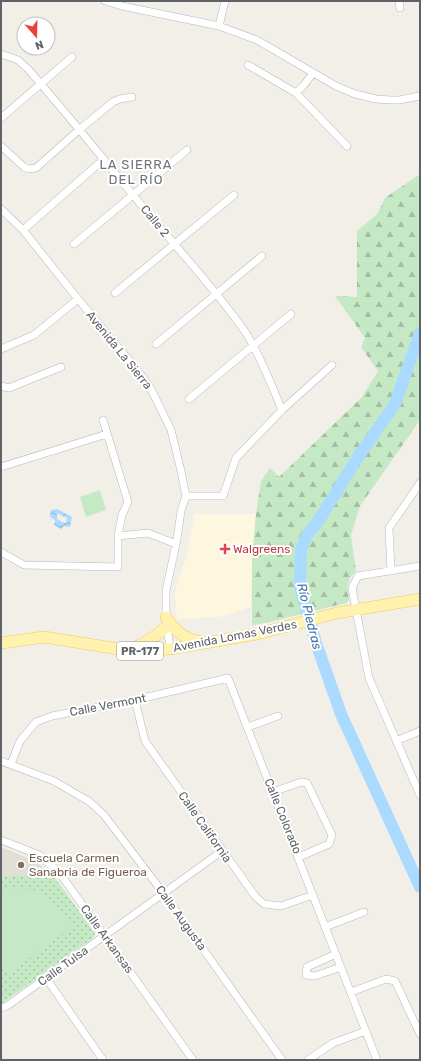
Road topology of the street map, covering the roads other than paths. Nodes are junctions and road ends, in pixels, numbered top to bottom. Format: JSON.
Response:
{"nodes":[{"id":1,"x":104,"y":1,"type":"edge"},
{"id":2,"x":225,"y":1,"type":"edge"},
{"id":3,"x":219,"y":26,"type":"junction"},
{"id":4,"x":1,"y":54,"type":"edge"},
{"id":5,"x":72,"y":57,"type":"dead end"},
{"id":6,"x":248,"y":64,"type":"dead end"},
{"id":7,"x":313,"y":73,"type":"junction"},
{"id":8,"x":41,"y":84,"type":"junction"},
{"id":9,"x":296,"y":93,"type":"junction"},
{"id":10,"x":420,"y":96,"type":"edge"},
{"id":11,"x":132,"y":97,"type":"dead end"},
{"id":12,"x":1,"y":118,"type":"edge"},
{"id":13,"x":80,"y":129,"type":"junction"},
{"id":14,"x":1,"y":146,"type":"edge"},
{"id":15,"x":347,"y":146,"type":"dead end"},
{"id":16,"x":187,"y":150,"type":"dead end"},
{"id":17,"x":104,"y":159,"type":"junction"},
{"id":18,"x":132,"y":194,"type":"junction"},
{"id":19,"x":234,"y":195,"type":"dead end"},
{"id":20,"x":1,"y":209,"type":"edge"},
{"id":21,"x":23,"y":230,"type":"junction"},
{"id":22,"x":74,"y":244,"type":"dead end"},
{"id":23,"x":174,"y":244,"type":"junction"},
{"id":24,"x":262,"y":256,"type":"dead end"},
{"id":25,"x":115,"y":294,"type":"dead end"},
{"id":26,"x":216,"y":294,"type":"junction"},
{"id":27,"x":78,"y":299,"type":"junction"},
{"id":28,"x":291,"y":314,"type":"dead end"},
{"id":29,"x":156,"y":344,"type":"dead end"},
{"id":30,"x":253,"y":346,"type":"junction"},
{"id":31,"x":1,"y":349,"type":"edge"},
{"id":32,"x":332,"y":364,"type":"dead end"},
{"id":33,"x":61,"y":367,"type":"dead end"},
{"id":34,"x":1,"y":386,"type":"edge"},
{"id":35,"x":189,"y":399,"type":"dead end"},
{"id":36,"x":282,"y":410,"type":"junction"},
{"id":37,"x":103,"y":420,"type":"dead end"},
{"id":38,"x":107,"y":434,"type":"junction"},
{"id":39,"x":1,"y":467,"type":"edge"},
{"id":40,"x":420,"y":483,"type":"edge"},
{"id":41,"x":186,"y":496,"type":"junction"},
{"id":42,"x":118,"y":536,"type":"junction"},
{"id":43,"x":176,"y":544,"type":"junction"},
{"id":44,"x":1,"y":552,"type":"edge"},
{"id":45,"x":420,"y":566,"type":"edge"},
{"id":46,"x":391,"y":571,"type":"junction"},
{"id":47,"x":420,"y":599,"type":"edge"},
{"id":48,"x":357,"y":609,"type":"junction"},
{"id":49,"x":166,"y":621,"type":"junction"},
{"id":50,"x":1,"y":643,"type":"edge"},
{"id":51,"x":205,"y":643,"type":"junction"},
{"id":52,"x":170,"y":649,"type":"junction"},
{"id":53,"x":126,"y":650,"type":"junction"},
{"id":54,"x":228,"y":678,"type":"joint"},
{"id":55,"x":135,"y":700,"type":"junction"},
{"id":56,"x":278,"y":716,"type":"dead end"},
{"id":57,"x":248,"y":727,"type":"junction"},
{"id":58,"x":420,"y":731,"type":"edge"},
{"id":59,"x":396,"y":741,"type":"junction"},
{"id":60,"x":1,"y":761,"type":"edge"},
{"id":61,"x":11,"y":764,"type":"junction"},
{"id":62,"x":273,"y":792,"type":"junction"},
{"id":63,"x":420,"y":795,"type":"edge"},
{"id":64,"x":1,"y":840,"type":"edge"},
{"id":65,"x":222,"y":852,"type":"junction"},
{"id":66,"x":299,"y":857,"type":"junction"},
{"id":67,"x":164,"y":894,"type":"junction"},
{"id":68,"x":313,"y":895,"type":"junction"},
{"id":69,"x":364,"y":912,"type":"dead end"},
{"id":70,"x":325,"y":927,"type":"junction"},
{"id":71,"x":105,"y":936,"type":"junction"},
{"id":72,"x":336,"y":954,"type":"junction"},
{"id":73,"x":341,"y":967,"type":"junction"},
{"id":74,"x":46,"y":978,"type":"junction"},
{"id":75,"x":351,"y":992,"type":"junction"},
{"id":76,"x":1,"y":1008,"type":"edge"},
{"id":77,"x":366,"y":1031,"type":"junction"},
{"id":78,"x":420,"y":1034,"type":"edge"},
{"id":79,"x":103,"y":1060,"type":"edge"},
{"id":80,"x":193,"y":1060,"type":"edge"},
{"id":81,"x":282,"y":1060,"type":"edge"},
{"id":82,"x":308,"y":1060,"type":"edge"},
{"id":83,"x":377,"y":1060,"type":"edge"}],
"edges":[{"from":1,"to":3,"type":"street"},
{"from":2,"to":3,"type":"street"},
{"from":3,"to":7,"type":"street"},
{"from":4,"to":8,"type":"street","name":"Calle 2"},
{"from":5,"to":8,"type":"street"},
{"from":6,"to":9,"type":"street"},
{"from":7,"to":9,"type":"street"},
{"from":7,"to":10,"type":"street"},
{"from":8,"to":12,"type":"street"},
{"from":8,"to":13,"type":"street","name":"Calle 2"},
{"from":9,"to":15,"type":"street"},
{"from":11,"to":13,"type":"street"},
{"from":13,"to":14,"type":"street"},
{"from":13,"to":17,"type":"street","name":"Calle 2"},
{"from":16,"to":18,"type":"street"},
{"from":17,"to":18,"type":"street","name":"Calle 2"},
{"from":17,"to":21,"type":"street"},
{"from":18,"to":22,"type":"street"},
{"from":18,"to":23,"type":"street","name":"Calle 2"},
{"from":19,"to":23,"type":"street"},
{"from":20,"to":21,"type":"street","name":"Avenida La Sierra"},
{"from":21,"to":27,"type":"street","name":"Avenida La Sierra"},
{"from":23,"to":25,"type":"street"},
{"from":23,"to":26,"type":"street","name":"Calle 2"},
{"from":24,"to":26,"type":"street"},
{"from":26,"to":29,"type":"street"},
{"from":26,"to":30,"type":"street","name":"Calle 2"},
{"from":27,"to":31,"type":"street"},
{"from":27,"to":41,"type":"street","name":"Avenida La Sierra"},
{"from":28,"to":30,"type":"street"},
{"from":30,"to":35,"type":"street"},
{"from":30,"to":36,"type":"street","name":"Calle 2"},
{"from":32,"to":36,"type":"street"},
{"from":33,"to":34,"type":"street"},
{"from":36,"to":41,"type":"street"},
{"from":37,"to":38,"type":"street"},
{"from":38,"to":39,"type":"street"},
{"from":38,"to":42,"type":"street"},
{"from":40,"to":46,"type":"street"},
{"from":41,"to":43,"type":"street","name":"Avenida La Sierra"},
{"from":42,"to":43,"type":"street"},
{"from":42,"to":44,"type":"street"},
{"from":43,"to":49,"type":"street","name":"Avenida La Sierra"},
{"from":45,"to":46,"type":"street"},
{"from":46,"to":48,"type":"street"},
{"from":47,"to":48,"type":"main road","name":"Avenida Lomas Verdes","number":"PR-177"},
{"from":48,"to":51,"type":"main road","name":"Avenida Lomas Verdes","number":"PR-177"},
{"from":48,"to":59,"type":"street"},
{"from":49,"to":51,"type":"main road"},
{"from":49,"to":52,"type":"street","name":"Avenida La Sierra"},
{"from":49,"to":53,"type":"main road"},
{"from":50,"to":53,"type":"main road","name":"Avenida Lomas Verdes","number":"PR-177"},
{"from":51,"to":52,"type":"main road","name":"Avenida Lomas Verdes","number":"PR-177"},
{"from":52,"to":53,"type":"main road","name":"Avenida Lomas Verdes","number":"PR-177"},
{"from":54,"to":55,"type":"street","name":"Calle Vermont"},
{"from":54,"to":57,"type":"street","name":"Calle Colorado"},
{"from":55,"to":61,"type":"street","name":"Calle Vermont"},
{"from":55,"to":65,"type":"street","name":"Calle California"},
{"from":56,"to":57,"type":"street"},
{"from":57,"to":62,"type":"street","name":"Calle Colorado"},
{"from":58,"to":59,"type":"street"},
{"from":59,"to":63,"type":"street"},
{"from":60,"to":61,"type":"street","name":"Calle Augusta"},
{"from":61,"to":67,"type":"street","name":"Calle Augusta"},
{"from":62,"to":66,"type":"street","name":"Calle Colorado"},
{"from":62,"to":66,"type":"street"},
{"from":64,"to":71,"type":"street","name":"Calle Arkansas"},
{"from":65,"to":67,"type":"street","name":"Calle Tulsa"},
{"from":65,"to":68,"type":"street","name":"Calle California"},
{"from":66,"to":68,"type":"street","name":"Calle Colorado"},
{"from":67,"to":71,"type":"street","name":"Calle Tulsa"},
{"from":67,"to":81,"type":"street","name":"Calle Augusta"},
{"from":68,"to":70,"type":"street","name":"Calle Colorado"},
{"from":69,"to":70,"type":"street"},
{"from":70,"to":72,"type":"street","name":"Calle Colorado"},
{"from":71,"to":74,"type":"street","name":"Calle Tulsa"},
{"from":71,"to":80,"type":"street","name":"Calle Arkansas"},
{"from":72,"to":73,"type":"street","name":"Calle Colorado"},
{"from":72,"to":73,"type":"street"},
{"from":73,"to":75,"type":"street","name":"Calle Colorado"},
{"from":74,"to":76,"type":"street","name":"Calle Tulsa"},
{"from":74,"to":79,"type":"street"},
{"from":75,"to":77,"type":"street","name":"Calle Colorado"},
{"from":75,"to":78,"type":"street"},
{"from":77,"to":82,"type":"street"},
{"from":77,"to":83,"type":"street","name":"Calle Colorado"}]}
